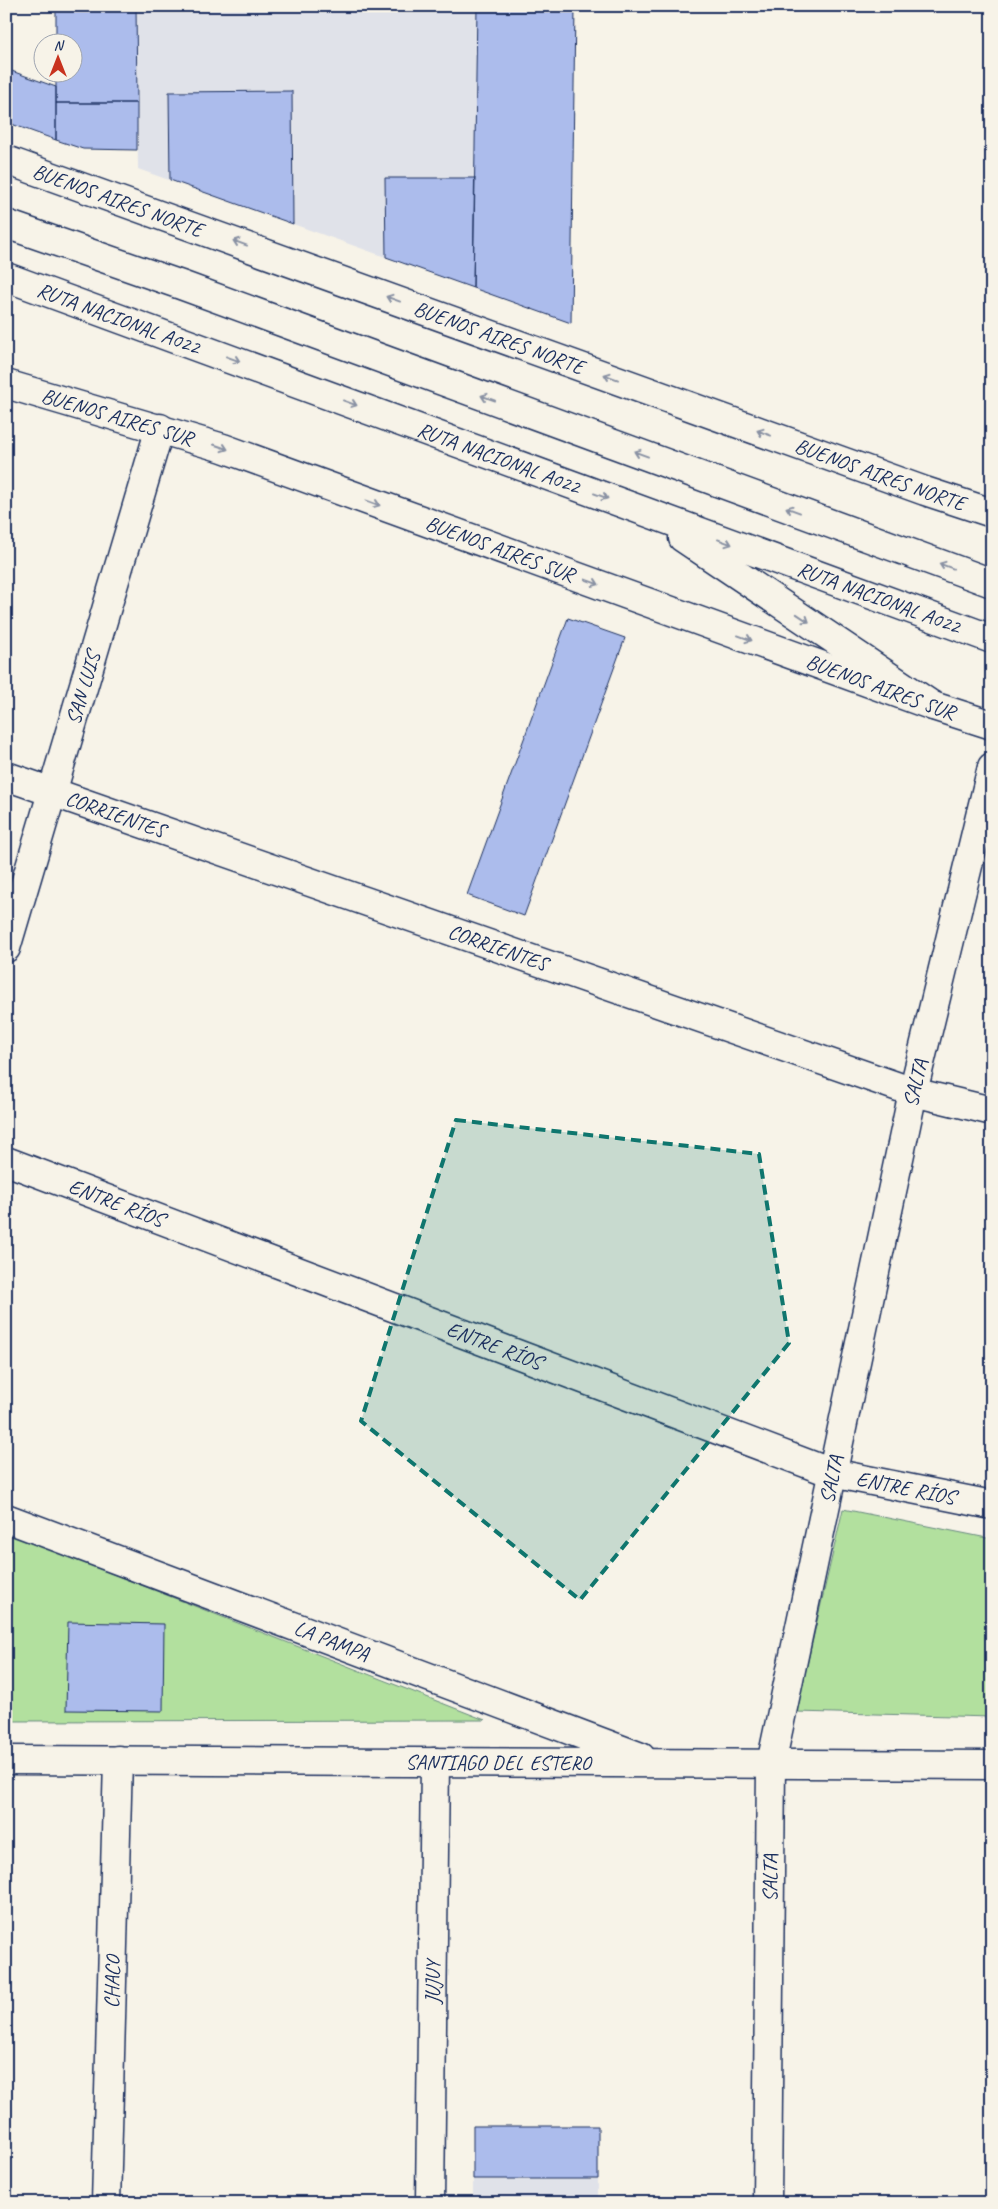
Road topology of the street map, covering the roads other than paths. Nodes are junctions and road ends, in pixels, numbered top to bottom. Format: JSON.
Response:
{"nodes":[{"id":1,"x":6,"y":160,"type":"edge"},
{"id":2,"x":6,"y":224,"type":"edge"},
{"id":3,"x":6,"y":277,"type":"edge"},
{"id":4,"x":6,"y":384,"type":"edge"},
{"id":5,"x":160,"y":428,"type":"junction"},
{"id":6,"x":646,"y":513,"type":"junction"},
{"id":7,"x":992,"y":513,"type":"edge"},
{"id":8,"x":992,"y":583,"type":"edge"},
{"id":9,"x":992,"y":639,"type":"edge"},
{"id":10,"x":933,"y":706,"type":"junction"},
{"id":11,"x":992,"y":725,"type":"edge"},
{"id":12,"x":992,"y":767,"type":"edge"},
{"id":13,"x":6,"y":776,"type":"edge"},
{"id":14,"x":52,"y":791,"type":"junction"},
{"id":15,"x":6,"y":948,"type":"edge"},
{"id":16,"x":913,"y":1092,"type":"junction"},
{"id":17,"x":992,"y":1111,"type":"edge"},
{"id":18,"x":6,"y":1161,"type":"edge"},
{"id":19,"x":832,"y":1472,"type":"junction"},
{"id":20,"x":992,"y":1505,"type":"edge"},
{"id":21,"x":6,"y":1518,"type":"edge"},
{"id":22,"x":6,"y":1760,"type":"edge"},
{"id":23,"x":118,"y":1760,"type":"junction"},
{"id":24,"x":435,"y":1762,"type":"junction"},
{"id":25,"x":657,"y":1763,"type":"junction"},
{"id":26,"x":770,"y":1764,"type":"junction"},
{"id":27,"x":992,"y":1765,"type":"edge"},
{"id":28,"x":106,"y":2203,"type":"edge"},
{"id":29,"x":430,"y":2203,"type":"edge"},
{"id":30,"x":767,"y":2203,"type":"edge"}],
"edges":[{"from":7,"to":1,"type":"main road","name":"BUENOS AIRES NORTE","one_way":true},
{"from":8,"to":2,"type":"main road","one_way":true},
{"from":3,"to":6,"type":"main road","name":"RUTA NACIONAL A022","one_way":true},
{"from":4,"to":5,"type":"main road","name":"BUENOS AIRES SUR"},
{"from":5,"to":10,"type":"main road","name":"BUENOS AIRES SUR","one_way":true},
{"from":5,"to":14,"type":"main road","name":"SAN LUIS"},
{"from":6,"to":9,"type":"main road","name":"RUTA NACIONAL A022","one_way":true},
{"from":6,"to":10,"type":"main road","one_way":true},
{"from":10,"to":11,"type":"main road","name":"BUENOS AIRES SUR"},
{"from":12,"to":16,"type":"main road","name":"SALTA"},
{"from":13,"to":14,"type":"main road","name":"CORRIENTES"},
{"from":14,"to":15,"type":"main road","name":"SAN LUIS"},
{"from":14,"to":16,"type":"main road","name":"CORRIENTES"},
{"from":16,"to":17,"type":"main road","name":"CORRIENTES"},
{"from":16,"to":19,"type":"main road","name":"SALTA"},
{"from":18,"to":19,"type":"main road","name":"ENTRE RÍOS"},
{"from":19,"to":20,"type":"main road","name":"ENTRE RÍOS"},
{"from":19,"to":26,"type":"main road","name":"SALTA"},
{"from":21,"to":25,"type":"main road","name":"LA PAMPA"},
{"from":22,"to":23,"type":"main road","name":"SANTIAGO DEL ESTERO"},
{"from":23,"to":24,"type":"main road","name":"SANTIAGO DEL ESTERO"},
{"from":23,"to":28,"type":"main road","name":"CHACO"},
{"from":24,"to":25,"type":"main road","name":"SANTIAGO DEL ESTERO"},
{"from":24,"to":29,"type":"main road","name":"JUJUY"},
{"from":25,"to":26,"type":"main road","name":"SANTIAGO DEL ESTERO"},
{"from":26,"to":27,"type":"main road","name":"SANTIAGO DEL ESTERO"},
{"from":26,"to":30,"type":"main road","name":"SALTA"}]}
